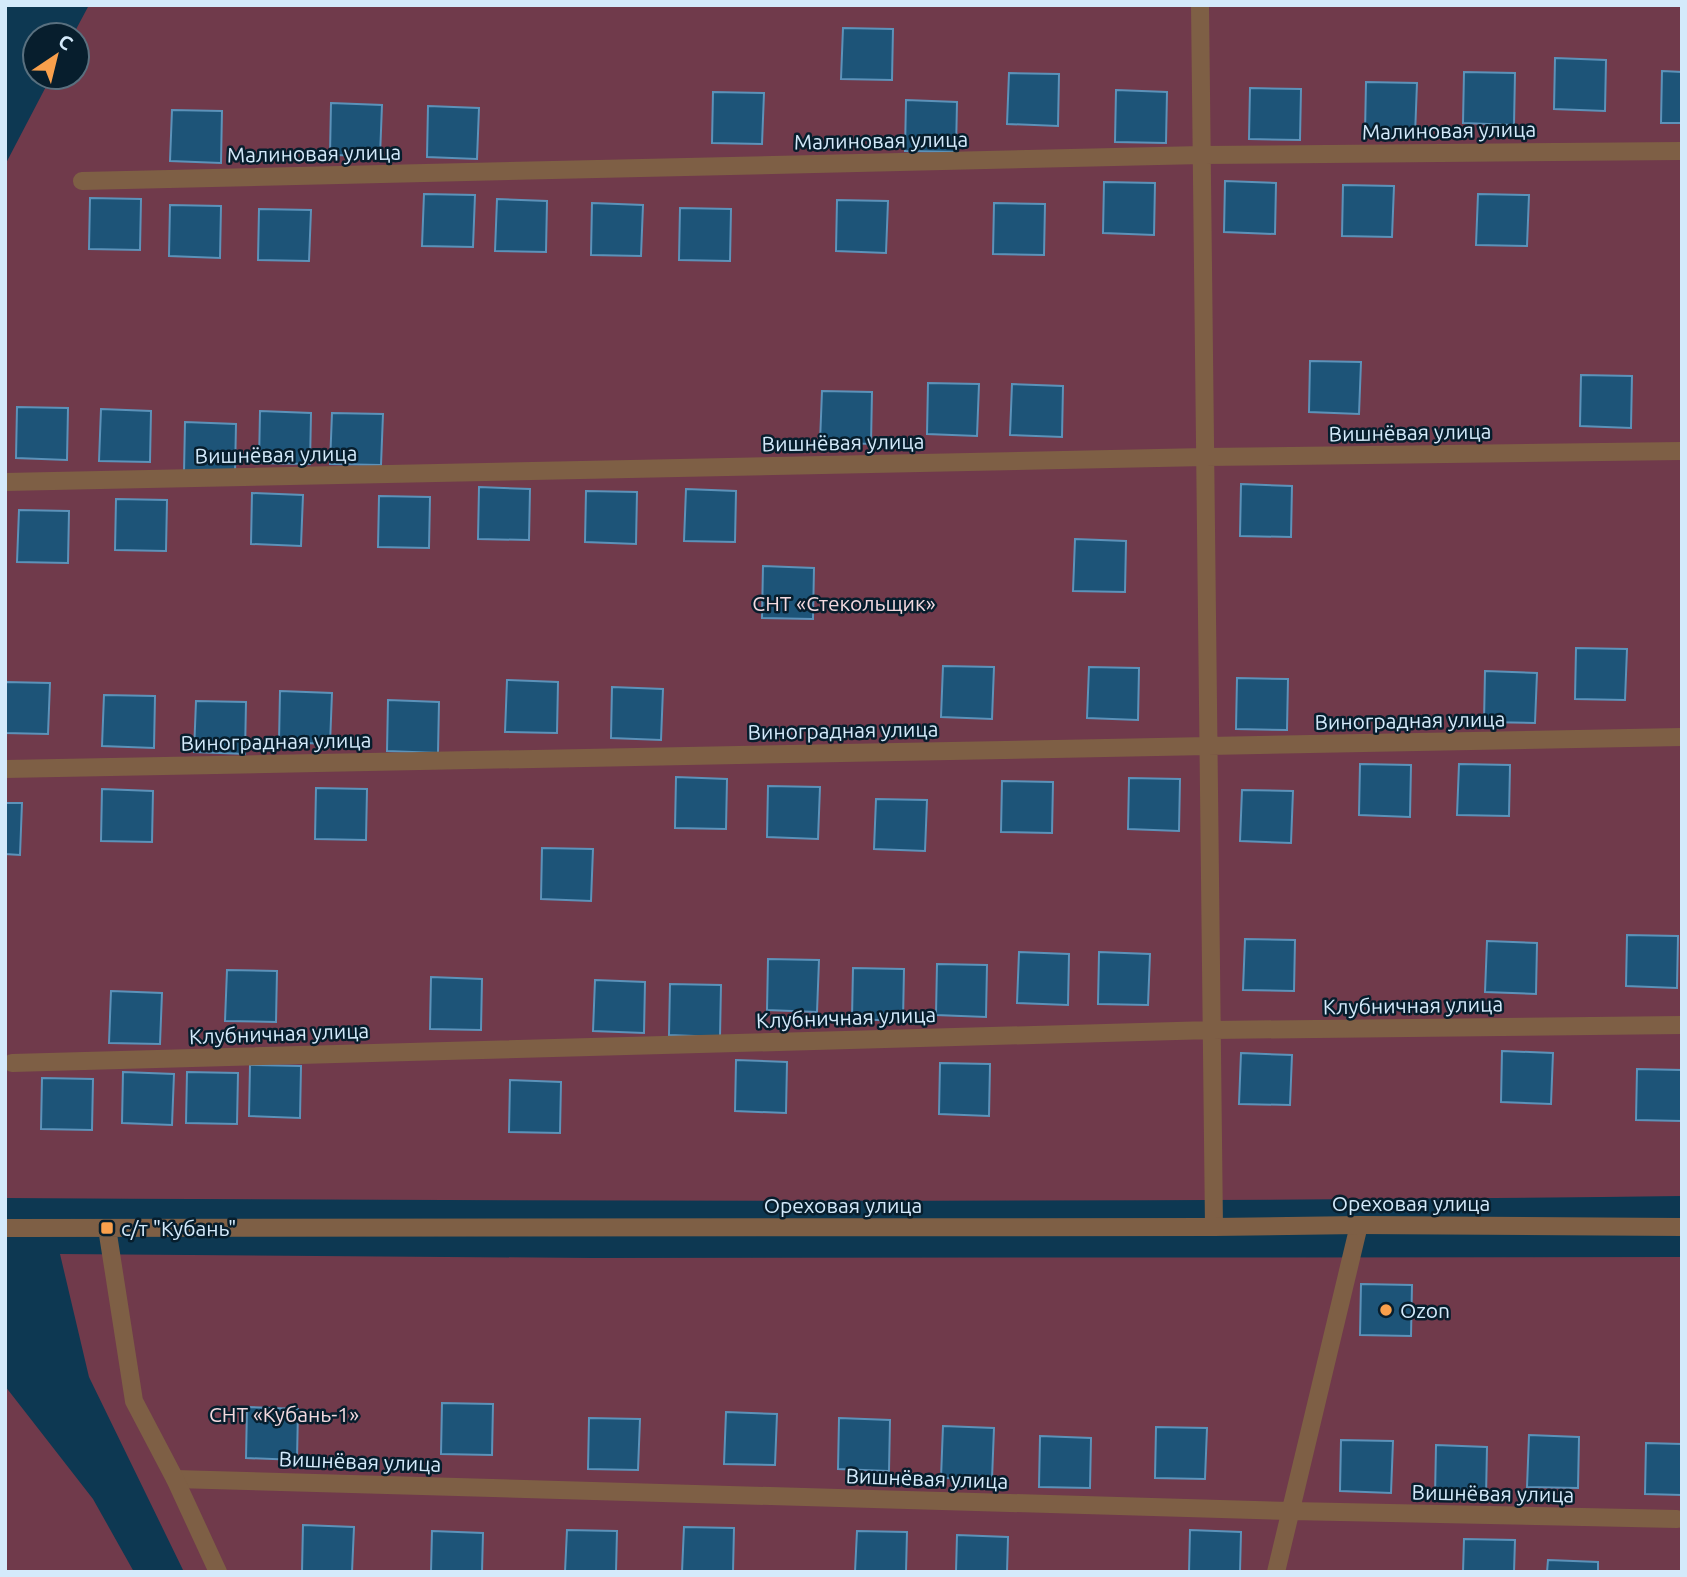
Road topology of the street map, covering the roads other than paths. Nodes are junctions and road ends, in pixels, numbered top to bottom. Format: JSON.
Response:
{"nodes":[{"id":1,"x":1200,"y":5,"type":"edge"},
{"id":2,"x":1682,"y":150,"type":"edge"},
{"id":3,"x":1202,"y":155,"type":"junction"},
{"id":4,"x":82,"y":181,"type":"dead end"},
{"id":5,"x":1682,"y":451,"type":"edge"},
{"id":6,"x":1205,"y":457,"type":"junction"},
{"id":7,"x":5,"y":482,"type":"edge"},
{"id":8,"x":1682,"y":737,"type":"edge"},
{"id":9,"x":1208,"y":746,"type":"junction"},
{"id":10,"x":5,"y":769,"type":"edge"},
{"id":11,"x":1682,"y":1025,"type":"edge"},
{"id":12,"x":1212,"y":1030,"type":"junction"},
{"id":13,"x":12,"y":1063,"type":"dead end"},
{"id":14,"x":1359,"y":1225,"type":"junction"},
{"id":15,"x":1214,"y":1227,"type":"junction"},
{"id":16,"x":1682,"y":1227,"type":"edge"},
{"id":17,"x":5,"y":1228,"type":"edge"},
{"id":18,"x":107,"y":1228,"type":"junction"},
{"id":19,"x":175,"y":1479,"type":"junction"},
{"id":20,"x":1291,"y":1511,"type":"junction"},
{"id":21,"x":1677,"y":1520,"type":"dead end"},
{"id":22,"x":218,"y":1572,"type":"edge"},
{"id":23,"x":1276,"y":1572,"type":"edge"}],
"edges":[{"from":1,"to":3,"type":"street"},
{"from":2,"to":3,"type":"street","name":"Малиновая улица"},
{"from":3,"to":4,"type":"street","name":"Малиновая улица"},
{"from":3,"to":6,"type":"street"},
{"from":5,"to":6,"type":"street","name":"Вишнёвая улица"},
{"from":6,"to":7,"type":"street","name":"Вишнёвая улица"},
{"from":6,"to":9,"type":"street"},
{"from":8,"to":9,"type":"street","name":"Виноградная улица"},
{"from":9,"to":10,"type":"street","name":"Виноградная улица"},
{"from":9,"to":12,"type":"street"},
{"from":11,"to":12,"type":"street","name":"Клубничная улица"},
{"from":12,"to":13,"type":"street","name":"Клубничная улица"},
{"from":12,"to":15,"type":"street"},
{"from":14,"to":15,"type":"street","name":"Ореховая улица"},
{"from":14,"to":16,"type":"street","name":"Ореховая улица"},
{"from":14,"to":20,"type":"street"},
{"from":15,"to":18,"type":"street","name":"Ореховая улица"},
{"from":17,"to":18,"type":"street","name":"Ореховая улица"},
{"from":18,"to":19,"type":"street"},
{"from":19,"to":20,"type":"street","name":"Вишнёвая улица"},
{"from":19,"to":22,"type":"street"},
{"from":20,"to":21,"type":"street","name":"Вишнёвая улица"},
{"from":20,"to":23,"type":"street"}]}
